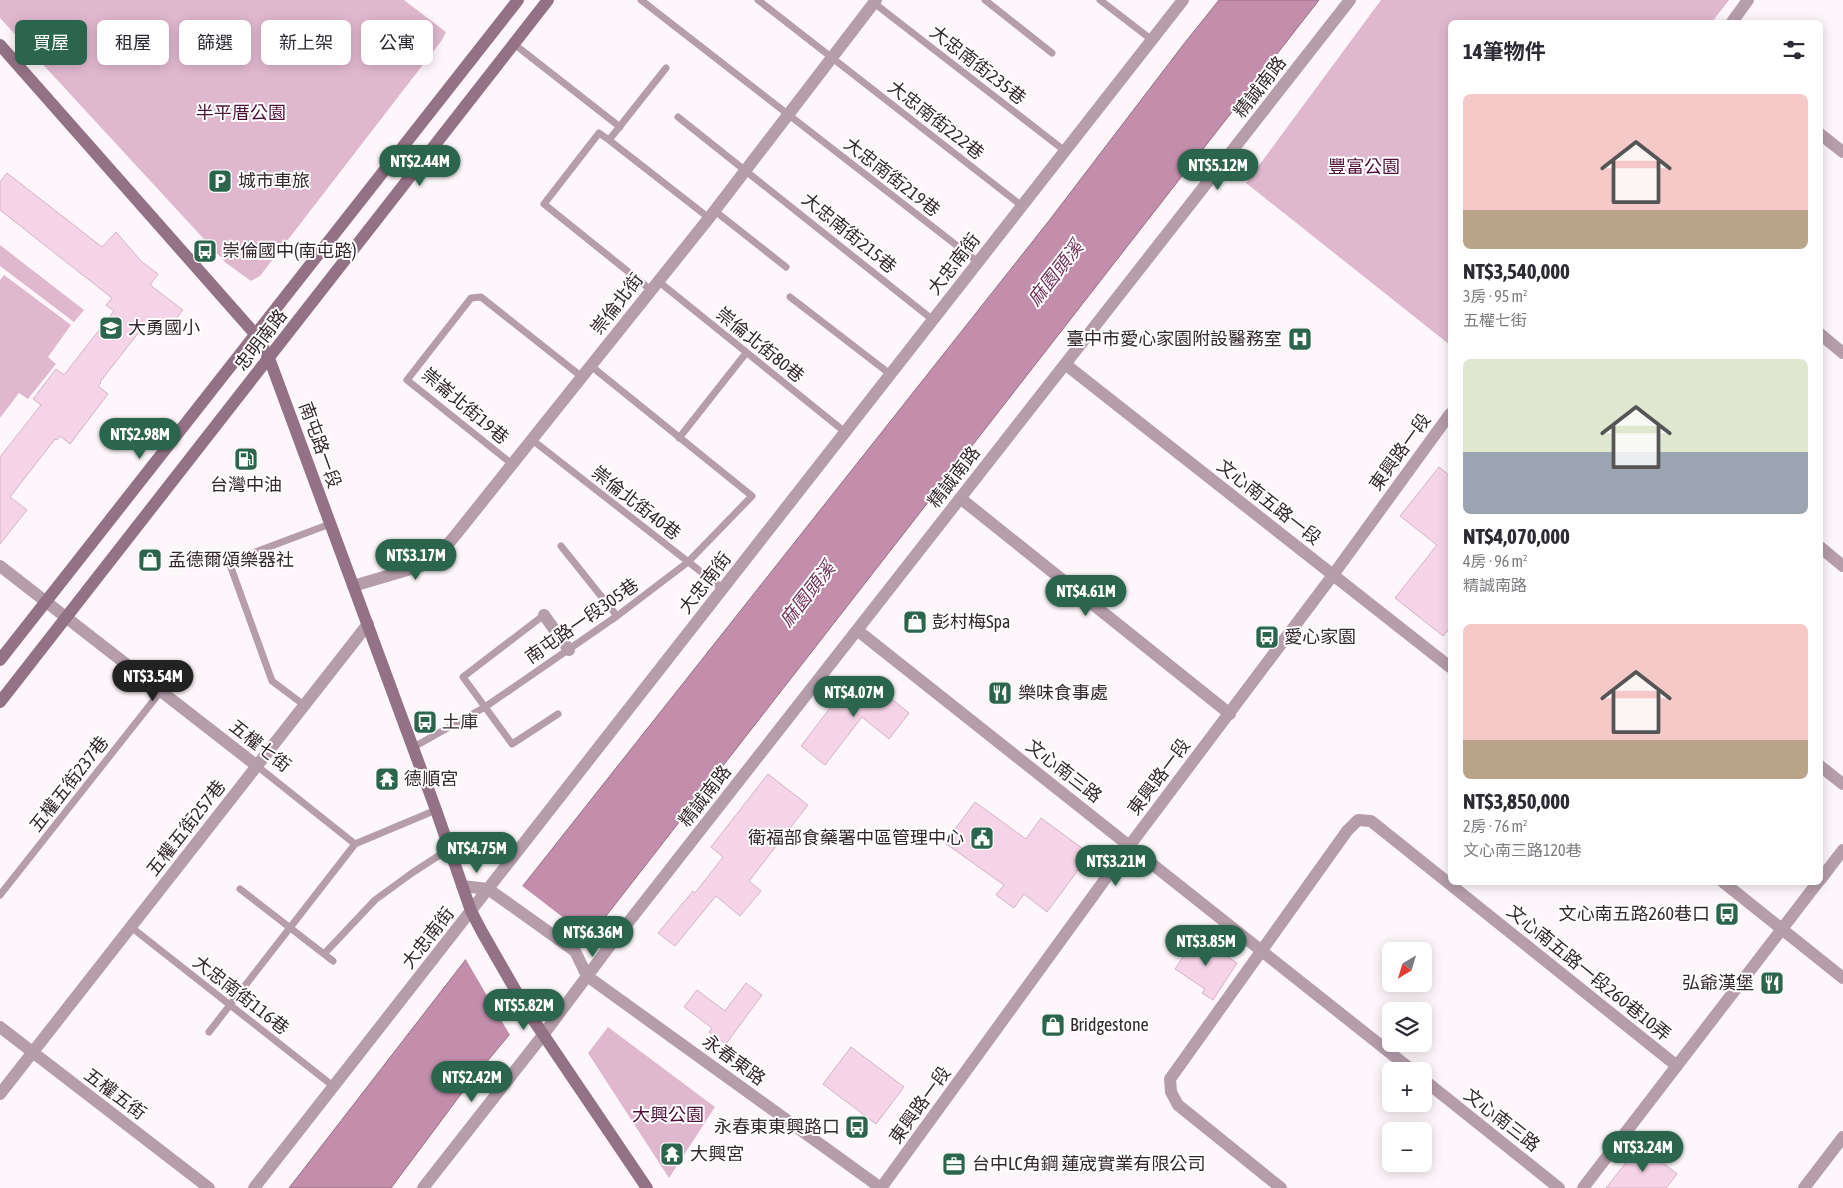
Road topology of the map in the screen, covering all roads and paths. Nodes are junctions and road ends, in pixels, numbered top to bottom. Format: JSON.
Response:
{"nodes":[{"id":1,"x":518,"y":0,"type":"edge"},
{"id":2,"x":548,"y":0,"type":"edge"},
{"id":3,"x":641,"y":0,"type":"edge"},
{"id":4,"x":758,"y":0,"type":"edge"},
{"id":5,"x":985,"y":0,"type":"edge"},
{"id":6,"x":1100,"y":0,"type":"edge"},
{"id":7,"x":1183,"y":0,"type":"edge"},
{"id":8,"x":1350,"y":0,"type":"edge"},
{"id":9,"x":1748,"y":0,"type":"edge"},
{"id":10,"x":875,"y":2,"type":"edge"},
{"id":11,"x":1733,"y":20,"type":"edge"},
{"id":12,"x":1152,"y":40,"type":"junction"},
{"id":13,"x":514,"y":44,"type":"junction"},
{"id":14,"x":0,"y":45,"type":"edge"},
{"id":15,"x":1052,"y":52,"type":"dead end"},
{"id":16,"x":832,"y":58,"type":"junction"},
{"id":17,"x":666,"y":68,"type":"dead end"},
{"id":18,"x":788,"y":115,"type":"junction"},
{"id":19,"x":678,"y":117,"type":"dead end"},
{"id":20,"x":620,"y":127,"type":"junction"},
{"id":21,"x":1823,"y":136,"type":"edge"},
{"id":22,"x":609,"y":140,"type":"junction"},
{"id":23,"x":1065,"y":151,"type":"junction"},
{"id":24,"x":1843,"y":152,"type":"edge"},
{"id":25,"x":746,"y":170,"type":"junction"},
{"id":26,"x":1022,"y":206,"type":"junction"},
{"id":27,"x":712,"y":214,"type":"junction"},
{"id":28,"x":978,"y":262,"type":"junction"},
{"id":29,"x":786,"y":267,"type":"dead end"},
{"id":30,"x":654,"y":285,"type":"junction"},
{"id":31,"x":790,"y":296,"type":"dead end"},
{"id":32,"x":933,"y":320,"type":"junction"},
{"id":33,"x":256,"y":334,"type":"junction"},
{"id":34,"x":1823,"y":336,"type":"edge"},
{"id":35,"x":746,"y":353,"type":"junction"},
{"id":36,"x":1843,"y":353,"type":"edge"},
{"id":37,"x":269,"y":358,"type":"junction"},
{"id":38,"x":1065,"y":364,"type":"junction"},
{"id":39,"x":591,"y":366,"type":"junction"},
{"id":40,"x":890,"y":374,"type":"junction"},
{"id":41,"x":582,"y":377,"type":"junction"},
{"id":42,"x":1448,"y":417,"type":"edge"},
{"id":43,"x":845,"y":432,"type":"junction"},
{"id":44,"x":679,"y":438,"type":"junction"},
{"id":45,"x":531,"y":439,"type":"junction"},
{"id":46,"x":512,"y":464,"type":"junction"},
{"id":47,"x":960,"y":498,"type":"junction"},
{"id":48,"x":330,"y":524,"type":"junction"},
{"id":49,"x":561,"y":546,"type":"dead end"},
{"id":50,"x":1823,"y":549,"type":"edge"},
{"id":51,"x":688,"y":562,"type":"junction"},
{"id":52,"x":0,"y":566,"type":"edge"},
{"id":53,"x":1843,"y":566,"type":"edge"},
{"id":54,"x":1333,"y":575,"type":"junction"},
{"id":55,"x":352,"y":586,"type":"junction"},
{"id":56,"x":723,"y":589,"type":"junction"},
{"id":57,"x":46,"y":602,"type":"junction"},
{"id":58,"x":544,"y":615,"type":"joint"},
{"id":59,"x":617,"y":616,"type":"junction"},
{"id":60,"x":67,"y":617,"type":"junction"},
{"id":61,"x":368,"y":624,"type":"junction"},
{"id":62,"x":857,"y":630,"type":"junction"},
{"id":63,"x":569,"y":650,"type":"junction"},
{"id":64,"x":0,"y":660,"type":"edge"},
{"id":65,"x":1448,"y":665,"type":"edge"},
{"id":66,"x":161,"y":691,"type":"junction"},
{"id":67,"x":0,"y":702,"type":"edge"},
{"id":68,"x":304,"y":705,"type":"junction"},
{"id":69,"x":485,"y":707,"type":"junction"},
{"id":70,"x":558,"y":714,"type":"dead end"},
{"id":71,"x":1230,"y":714,"type":"junction"},
{"id":72,"x":412,"y":748,"type":"junction"},
{"id":73,"x":257,"y":766,"type":"junction"},
{"id":74,"x":1823,"y":768,"type":"edge"},
{"id":75,"x":1843,"y":784,"type":"edge"},
{"id":76,"x":436,"y":810,"type":"junction"},
{"id":77,"x":355,"y":844,"type":"junction"},
{"id":78,"x":1130,"y":845,"type":"junction"},
{"id":79,"x":449,"y":848,"type":"junction"},
{"id":80,"x":1843,"y":850,"type":"edge"},
{"id":81,"x":1823,"y":876,"type":"edge"},
{"id":82,"x":1448,"y":883,"type":"edge"},
{"id":83,"x":1451,"y":885,"type":"edge"},
{"id":84,"x":1726,"y":885,"type":"edge"},
{"id":85,"x":1816,"y":885,"type":"edge"},
{"id":86,"x":462,"y":886,"type":"junction"},
{"id":87,"x":240,"y":889,"type":"dead end"},
{"id":88,"x":488,"y":889,"type":"junction"},
{"id":89,"x":0,"y":896,"type":"edge"},
{"id":90,"x":471,"y":910,"type":"junction"},
{"id":91,"x":131,"y":927,"type":"junction"},
{"id":92,"x":290,"y":928,"type":"junction"},
{"id":93,"x":1782,"y":929,"type":"junction"},
{"id":94,"x":1261,"y":951,"type":"junction"},
{"id":95,"x":324,"y":954,"type":"junction"},
{"id":96,"x":333,"y":961,"type":"dead end"},
{"id":97,"x":587,"y":976,"type":"junction"},
{"id":98,"x":1843,"y":978,"type":"edge"},
{"id":99,"x":230,"y":1005,"type":"junction"},
{"id":100,"x":0,"y":1027,"type":"edge"},
{"id":101,"x":209,"y":1032,"type":"dead end"},
{"id":102,"x":543,"y":1035,"type":"junction"},
{"id":103,"x":32,"y":1053,"type":"junction"},
{"id":104,"x":1401,"y":1062,"type":"edge"},
{"id":105,"x":1677,"y":1066,"type":"junction"},
{"id":106,"x":333,"y":1086,"type":"junction"},
{"id":107,"x":1432,"y":1086,"type":"edge"},
{"id":108,"x":0,"y":1094,"type":"edge"},
{"id":109,"x":1843,"y":1137,"type":"edge"},
{"id":110,"x":425,"y":1187,"type":"edge"},
{"id":111,"x":209,"y":1188,"type":"edge"},
{"id":112,"x":254,"y":1188,"type":"edge"},
{"id":113,"x":647,"y":1188,"type":"edge"},
{"id":114,"x":881,"y":1188,"type":"edge"},
{"id":115,"x":1281,"y":1188,"type":"edge"},
{"id":116,"x":1559,"y":1188,"type":"edge"},
{"id":117,"x":1583,"y":1188,"type":"edge"},
{"id":118,"x":1804,"y":1188,"type":"edge"}],
"edges":[{"from":1,"to":33,"type":"main road","name":"忠明南路"},
{"from":2,"to":13,"type":"main road","name":"忠明南路"},
{"from":3,"to":18,"type":"lane","name":"大忠南街219巷"},
{"from":4,"to":16,"type":"lane","name":"大忠南街222巷"},
{"from":5,"to":15,"type":"lane"},
{"from":6,"to":12,"type":"lane"},
{"from":7,"to":12,"type":"street","name":"大忠南街"},
{"from":8,"to":38,"type":"street","name":"精誠南路"},
{"from":9,"to":11,"type":"street"},
{"from":10,"to":16,"type":"street","name":"崇倫北街"},
{"from":10,"to":23,"type":"lane","name":"大忠南街235巷"},
{"from":12,"to":23,"type":"street","name":"大忠南街"},
{"from":13,"to":20,"type":"lane"},
{"from":13,"to":37,"type":"main road","name":"忠明南路"},
{"from":14,"to":33,"type":"main road","name":"南屯路一段"},
{"from":16,"to":18,"type":"street","name":"崇倫北街"},
{"from":16,"to":26,"type":"lane","name":"大忠南街222巷"},
{"from":17,"to":20,"type":"lane"},
{"from":18,"to":25,"type":"street","name":"崇倫北街"},
{"from":18,"to":28,"type":"lane","name":"大忠南街219巷"},
{"from":19,"to":25,"type":"lane","name":"大忠南街215巷"},
{"from":20,"to":22,"type":"lane"},
{"from":21,"to":24,"type":"street"},
{"from":22,"to":27,"type":"lane"},
{"from":22,"to":30,"type":"lane","name":"崇倫北街80巷"},
{"from":23,"to":26,"type":"street","name":"大忠南街"},
{"from":25,"to":27,"type":"street","name":"崇倫北街"},
{"from":25,"to":32,"type":"lane","name":"大忠南街215巷"},
{"from":26,"to":28,"type":"street","name":"大忠南街"},
{"from":27,"to":29,"type":"lane"},
{"from":27,"to":30,"type":"street","name":"崇倫北街"},
{"from":28,"to":32,"type":"street","name":"大忠南街"},
{"from":30,"to":35,"type":"lane","name":"崇倫北街80巷"},
{"from":30,"to":39,"type":"street","name":"崇倫北街"},
{"from":31,"to":40,"type":"lane"},
{"from":32,"to":40,"type":"street","name":"大忠南街"},
{"from":33,"to":37,"type":"main road","name":"南屯路一段"},
{"from":33,"to":57,"type":"main road","name":"忠明南路"},
{"from":34,"to":36,"type":"street"},
{"from":35,"to":43,"type":"lane","name":"崇倫北街80巷"},
{"from":35,"to":44,"type":"lane"},
{"from":37,"to":48,"type":"main road","name":"南屯路一段"},
{"from":37,"to":60,"type":"main road","name":"忠明南路"},
{"from":38,"to":47,"type":"street","name":"精誠南路"},
{"from":38,"to":54,"type":"street","name":"文心南五路一段"},
{"from":39,"to":41,"type":"street","name":"崇倫北街"},
{"from":39,"to":44,"type":"lane"},
{"from":40,"to":43,"type":"street","name":"大忠南街"},
{"from":41,"to":45,"type":"street","name":"崇倫北街"},
{"from":41,"to":46,"type":"lane","name":"崇崙北街19巷"},
{"from":42,"to":54,"type":"street","name":"東興路一段"},
{"from":43,"to":56,"type":"street","name":"大忠南街"},
{"from":44,"to":51,"type":"lane","name":"南屯路一段305巷"},
{"from":45,"to":46,"type":"street","name":"崇倫北街"},
{"from":45,"to":51,"type":"lane","name":"崇倫北街40巷"},
{"from":46,"to":55,"type":"street","name":"崇倫北街"},
{"from":47,"to":62,"type":"street","name":"精誠南路"},
{"from":47,"to":71,"type":"street"},
{"from":48,"to":55,"type":"main road","name":"南屯路一段"},
{"from":48,"to":68,"type":"lane"},
{"from":49,"to":59,"type":"lane"},
{"from":50,"to":53,"type":"street"},
{"from":51,"to":56,"type":"lane","name":"崇倫北街40巷"},
{"from":51,"to":59,"type":"lane","name":"南屯路一段305巷"},
{"from":52,"to":57,"type":"street","name":"五權七街"},
{"from":54,"to":65,"type":"street","name":"文心南五路一段"},
{"from":54,"to":71,"type":"street","name":"東興路一段"},
{"from":55,"to":61,"type":"main road","name":"南屯路一段"},
{"from":56,"to":88,"type":"street","name":"大忠南街"},
{"from":57,"to":60,"type":"street","name":"五權七街"},
{"from":57,"to":64,"type":"main road","name":"忠明南路"},
{"from":58,"to":63,"type":"street"},
{"from":58,"to":69,"type":"lane"},
{"from":59,"to":63,"type":"lane","name":"南屯路一段305巷"},
{"from":60,"to":66,"type":"street","name":"五權七街"},
{"from":60,"to":67,"type":"main road","name":"忠明南路"},
{"from":61,"to":68,"type":"street","name":"五權五街257巷"},
{"from":61,"to":72,"type":"main road","name":"南屯路一段"},
{"from":62,"to":78,"type":"street","name":"文心南三路"},
{"from":62,"to":97,"type":"street","name":"精誠南路"},
{"from":63,"to":69,"type":"lane","name":"南屯路一段305巷"},
{"from":66,"to":73,"type":"street","name":"五權七街"},
{"from":66,"to":89,"type":"lane","name":"五權五街237巷"},
{"from":68,"to":73,"type":"street","name":"五權五街257巷"},
{"from":69,"to":70,"type":"lane"},
{"from":69,"to":72,"type":"lane","name":"南屯路一段305巷"},
{"from":71,"to":78,"type":"street","name":"東興路一段"},
{"from":72,"to":76,"type":"main road","name":"南屯路一段"},
{"from":73,"to":77,"type":"lane","name":"五權七街"},
{"from":73,"to":91,"type":"street","name":"五權五街257巷"},
{"from":74,"to":75,"type":"street"},
{"from":76,"to":77,"type":"lane"},
{"from":76,"to":79,"type":"main road","name":"南屯路一段"},
{"from":77,"to":92,"type":"lane"},
{"from":78,"to":94,"type":"street","name":"文心南三路"},
{"from":78,"to":114,"type":"street","name":"東興路一段"},
{"from":79,"to":86,"type":"main road","name":"南屯路一段"},
{"from":79,"to":95,"type":"lane"},
{"from":80,"to":81,"type":"street"},
{"from":82,"to":94,"type":"street","name":"文心南五路一段260巷10弄"},
{"from":83,"to":105,"type":"street","name":"文心南五路一段260巷10弄"},
{"from":84,"to":93,"type":"street"},
{"from":85,"to":93,"type":"street"},
{"from":86,"to":88,"type":"street"},
{"from":86,"to":90,"type":"main road","name":"南屯路一段"},
{"from":87,"to":92,"type":"lane"},
{"from":88,"to":90,"type":"street","name":"大忠南街"},
{"from":88,"to":97,"type":"street","name":"永春東路"},
{"from":90,"to":102,"type":"main road","name":"南屯路一段"},
{"from":90,"to":106,"type":"street","name":"大忠南街"},
{"from":91,"to":99,"type":"lane","name":"大忠南街116巷"},
{"from":91,"to":103,"type":"street","name":"五權五街257巷"},
{"from":92,"to":95,"type":"lane"},
{"from":92,"to":99,"type":"lane"},
{"from":93,"to":98,"type":"street"},
{"from":93,"to":105,"type":"street"},
{"from":94,"to":104,"type":"street","name":"文心南三路"},
{"from":94,"to":115,"type":"street"},
{"from":95,"to":96,"type":"lane"},
{"from":97,"to":102,"type":"street","name":"精誠南路"},
{"from":97,"to":114,"type":"street","name":"永春東路"},
{"from":99,"to":101,"type":"lane"},
{"from":99,"to":106,"type":"lane","name":"大忠南街116巷"},
{"from":100,"to":103,"type":"street","name":"五權五街"},
{"from":102,"to":110,"type":"street","name":"精誠南路"},
{"from":102,"to":113,"type":"main road","name":"南屯路一段"},
{"from":103,"to":108,"type":"street","name":"五權五街257巷"},
{"from":103,"to":111,"type":"street","name":"五權五街"},
{"from":105,"to":117,"type":"street"},
{"from":106,"to":112,"type":"street","name":"大忠南街"},
{"from":107,"to":116,"type":"street","name":"文心南三路"},
{"from":109,"to":118,"type":"street"}]}
